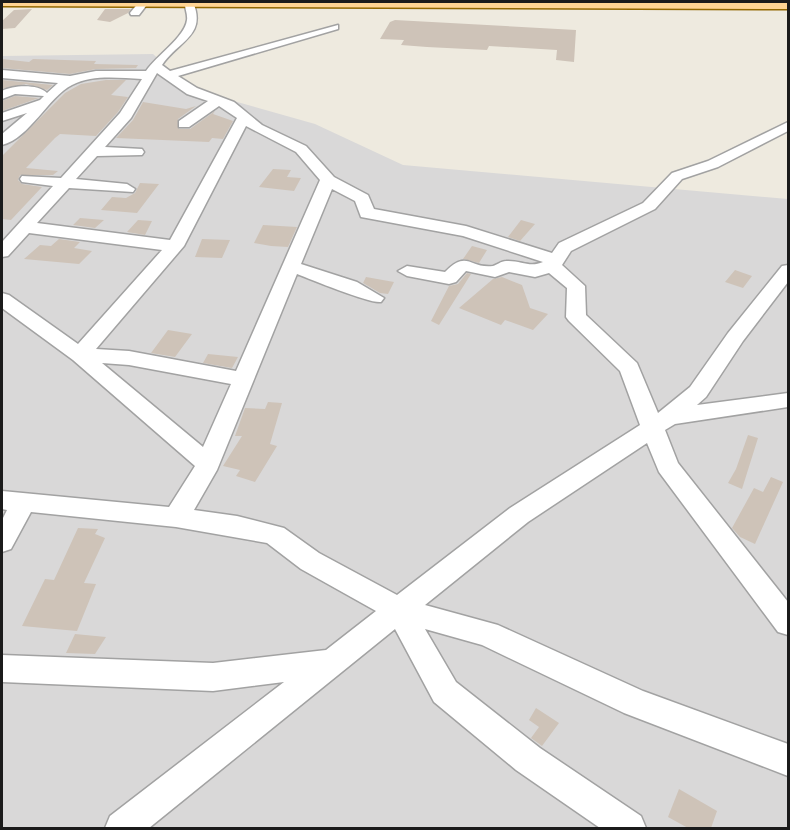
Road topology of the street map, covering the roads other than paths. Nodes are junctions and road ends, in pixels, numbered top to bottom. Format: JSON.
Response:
{"nodes":[{"id":1,"x":2,"y":2,"type":"edge"},
{"id":2,"x":189,"y":3,"type":"edge"},
{"id":3,"x":145,"y":5,"type":"edge"},
{"id":4,"x":789,"y":5,"type":"edge"},
{"id":5,"x":334,"y":27,"type":"dead end"},
{"id":6,"x":158,"y":72,"type":"junction"},
{"id":7,"x":2,"y":74,"type":"edge"},
{"id":8,"x":70,"y":80,"type":"junction"},
{"id":9,"x":6,"y":91,"type":"edge"},
{"id":10,"x":50,"y":98,"type":"junction"},
{"id":11,"x":217,"y":100,"type":"junction"},
{"id":12,"x":2,"y":117,"type":"edge"},
{"id":13,"x":244,"y":117,"type":"junction"},
{"id":14,"x":184,"y":124,"type":"dead end"},
{"id":15,"x":789,"y":126,"type":"edge"},
{"id":16,"x":2,"y":141,"type":"edge"},
{"id":17,"x":93,"y":151,"type":"junction"},
{"id":18,"x":137,"y":152,"type":"dead end"},
{"id":19,"x":28,"y":179,"type":"dead end"},
{"id":20,"x":328,"y":180,"type":"junction"},
{"id":21,"x":65,"y":182,"type":"junction"},
{"id":22,"x":127,"y":189,"type":"dead end"},
{"id":23,"x":24,"y":227,"type":"junction"},
{"id":24,"x":175,"y":246,"type":"junction"},
{"id":25,"x":2,"y":252,"type":"edge"},
{"id":26,"x":554,"y":263,"type":"junction"},
{"id":27,"x":290,"y":266,"type":"junction"},
{"id":28,"x":789,"y":270,"type":"edge"},
{"id":29,"x":407,"y":271,"type":"dead end"},
{"id":30,"x":2,"y":298,"type":"edge"},
{"id":31,"x":374,"y":298,"type":"dead end"},
{"id":32,"x":80,"y":355,"type":"junction"},
{"id":33,"x":243,"y":379,"type":"junction"},
{"id":34,"x":789,"y":400,"type":"edge"},
{"id":35,"x":661,"y":424,"type":"junction"},
{"id":36,"x":207,"y":463,"type":"junction"},
{"id":37,"x":13,"y":502,"type":"edge"},
{"id":38,"x":176,"y":518,"type":"junction"},
{"id":39,"x":2,"y":542,"type":"edge"},
{"id":40,"x":399,"y":610,"type":"junction"},
{"id":41,"x":789,"y":623,"type":"edge"},
{"id":42,"x":336,"y":662,"type":"junction"},
{"id":43,"x":2,"y":668,"type":"edge"},
{"id":44,"x":789,"y":760,"type":"edge"},
{"id":45,"x":122,"y":828,"type":"edge"},
{"id":46,"x":629,"y":828,"type":"edge"}],
"edges":[{"from":1,"to":3,"type":"main road"},
{"from":2,"to":3,"type":"main road"},
{"from":2,"to":4,"type":"main road"},
{"from":2,"to":6,"type":"street"},
{"from":5,"to":6,"type":"street"},
{"from":6,"to":8,"type":"street"},
{"from":6,"to":11,"type":"street"},
{"from":6,"to":17,"type":"street"},
{"from":7,"to":8,"type":"street"},
{"from":8,"to":10,"type":"street"},
{"from":9,"to":10,"type":"street"},
{"from":10,"to":12,"type":"street"},
{"from":10,"to":16,"type":"street"},
{"from":11,"to":13,"type":"street"},
{"from":11,"to":14,"type":"street"},
{"from":13,"to":20,"type":"street"},
{"from":13,"to":24,"type":"street"},
{"from":15,"to":26,"type":"street"},
{"from":17,"to":18,"type":"street"},
{"from":17,"to":21,"type":"street"},
{"from":19,"to":21,"type":"street"},
{"from":20,"to":26,"type":"street"},
{"from":20,"to":27,"type":"street"},
{"from":21,"to":22,"type":"street"},
{"from":21,"to":23,"type":"street"},
{"from":23,"to":24,"type":"street"},
{"from":23,"to":25,"type":"street"},
{"from":24,"to":32,"type":"street"},
{"from":26,"to":29,"type":"street"},
{"from":26,"to":35,"type":"street"},
{"from":27,"to":31,"type":"street"},
{"from":27,"to":33,"type":"street"},
{"from":28,"to":35,"type":"street"},
{"from":30,"to":32,"type":"street"},
{"from":32,"to":33,"type":"street"},
{"from":32,"to":36,"type":"street"},
{"from":33,"to":36,"type":"street"},
{"from":34,"to":35,"type":"street"},
{"from":35,"to":40,"type":"street"},
{"from":35,"to":41,"type":"street"},
{"from":36,"to":38,"type":"street"},
{"from":37,"to":38,"type":"street"},
{"from":37,"to":39,"type":"street"},
{"from":38,"to":40,"type":"street"},
{"from":40,"to":42,"type":"street"},
{"from":40,"to":44,"type":"street"},
{"from":40,"to":46,"type":"street"},
{"from":42,"to":43,"type":"street"},
{"from":42,"to":45,"type":"street"}]}
